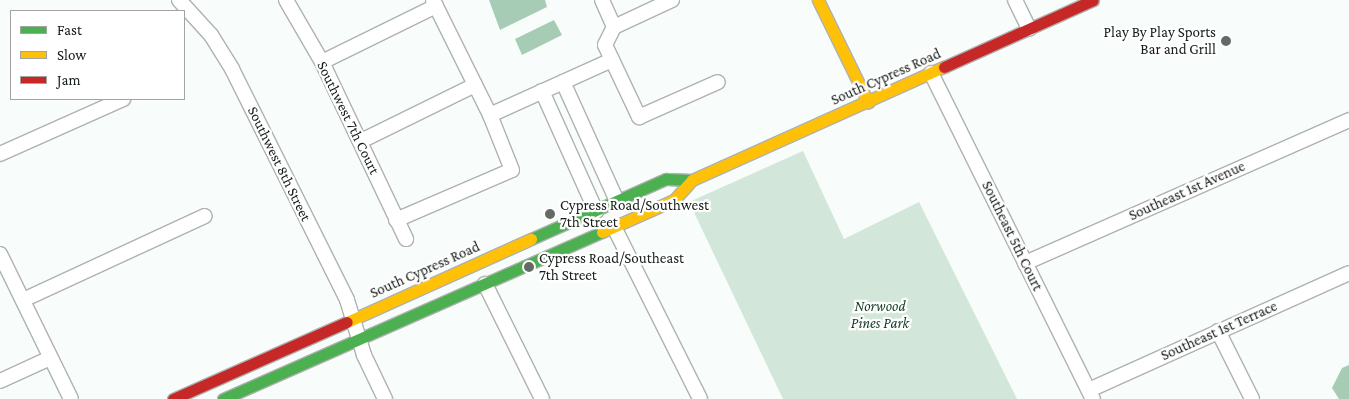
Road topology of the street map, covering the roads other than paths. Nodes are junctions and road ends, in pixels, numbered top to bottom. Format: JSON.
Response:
{"nodes":[{"id":1,"x":179,"y":0,"type":"edge"},
{"id":2,"x":286,"y":0,"type":"edge"},
{"id":3,"x":602,"y":0,"type":"edge"},
{"id":4,"x":672,"y":0,"type":"edge"},
{"id":5,"x":818,"y":0,"type":"edge"},
{"id":6,"x":1015,"y":0,"type":"edge"},
{"id":7,"x":1093,"y":0,"type":"edge"},
{"id":8,"x":434,"y":3,"type":"edge"},
{"id":9,"x":614,"y":27,"type":"junction"},
{"id":10,"x":1029,"y":29,"type":"junction"},
{"id":11,"x":612,"y":60,"type":"junction"},
{"id":12,"x":322,"y":62,"type":"junction"},
{"id":13,"x":931,"y":73,"type":"junction"},
{"id":14,"x":563,"y":82,"type":"junction"},
{"id":15,"x":718,"y":82,"type":"dead end"},
{"id":16,"x":475,"y":85,"type":"junction"},
{"id":17,"x":542,"y":91,"type":"junction"},
{"id":18,"x":121,"y":100,"type":"edge"},
{"id":19,"x":868,"y":102,"type":"junction"},
{"id":20,"x":490,"y":115,"type":"junction"},
{"id":21,"x":1349,"y":120,"type":"edge"},
{"id":22,"x":361,"y":141,"type":"junction"},
{"id":23,"x":0,"y":154,"type":"edge"},
{"id":24,"x":692,"y":180,"type":"junction"},
{"id":25,"x":616,"y":201,"type":"junction"},
{"id":26,"x":596,"y":211,"type":"junction"},
{"id":27,"x":205,"y":216,"type":"dead end"},
{"id":28,"x":396,"y":220,"type":"junction"},
{"id":29,"x":614,"y":226,"type":"junction"},
{"id":30,"x":406,"y":239,"type":"dead end"},
{"id":31,"x":0,"y":254,"type":"edge"},
{"id":32,"x":1025,"y":263,"type":"junction"},
{"id":33,"x":1349,"y":273,"type":"edge"},
{"id":34,"x":485,"y":284,"type":"junction"},
{"id":35,"x":23,"y":300,"type":"junction"},
{"id":36,"x":352,"y":319,"type":"junction"},
{"id":37,"x":1218,"y":331,"type":"junction"},
{"id":38,"x":358,"y":339,"type":"junction"},
{"id":39,"x":50,"y":358,"type":"junction"},
{"id":40,"x":0,"y":381,"type":"edge"},
{"id":41,"x":1091,"y":394,"type":"edge"},
{"id":42,"x":70,"y":399,"type":"edge"},
{"id":43,"x":173,"y":399,"type":"edge"},
{"id":44,"x":223,"y":399,"type":"edge"},
{"id":45,"x":385,"y":399,"type":"edge"},
{"id":46,"x":542,"y":399,"type":"edge"},
{"id":47,"x":700,"y":399,"type":"edge"},
{"id":48,"x":1252,"y":399,"type":"edge"}],
"edges":[{"from":1,"to":36,"type":"street","name":"Southwest 8th Street"},
{"from":2,"to":12,"type":"street","name":"Southwest 7th Court"},
{"from":3,"to":9,"type":"street"},
{"from":4,"to":9,"type":"street"},
{"from":5,"to":19,"type":"street"},
{"from":6,"to":10,"type":"street"},
{"from":7,"to":10,"type":"street","name":"South Cypress Road"},
{"from":8,"to":12,"type":"street"},
{"from":8,"to":16,"type":"street"},
{"from":9,"to":11,"type":"street"},
{"from":10,"to":13,"type":"street","name":"South Cypress Road"},
{"from":11,"to":14,"type":"street"},
{"from":11,"to":15,"type":"street"},
{"from":12,"to":22,"type":"street","name":"Southwest 7th Court"},
{"from":13,"to":19,"type":"street","name":"South Cypress Road"},
{"from":13,"to":32,"type":"street","name":"Southeast 5th Court"},
{"from":14,"to":17,"type":"street"},
{"from":14,"to":25,"type":"street"},
{"from":16,"to":20,"type":"street"},
{"from":16,"to":22,"type":"street"},
{"from":17,"to":20,"type":"street"},
{"from":17,"to":26,"type":"street"},
{"from":18,"to":23,"type":"street"},
{"from":19,"to":24,"type":"street","name":"South Cypress Road"},
{"from":20,"to":28,"type":"street"},
{"from":21,"to":32,"type":"street","name":"Southeast 1st Avenue"},
{"from":22,"to":28,"type":"street","name":"Southwest 7th Court"},
{"from":24,"to":25,"type":"street","name":"South Cypress Road"},
{"from":24,"to":29,"type":"street","name":"South Cypress Road"},
{"from":25,"to":26,"type":"street","name":"South Cypress Road"},
{"from":26,"to":36,"type":"street","name":"South Cypress Road"},
{"from":27,"to":35,"type":"street"},
{"from":28,"to":30,"type":"street","name":"Southwest 7th Court"},
{"from":29,"to":34,"type":"street","name":"South Cypress Road"},
{"from":29,"to":47,"type":"street"},
{"from":31,"to":35,"type":"street"},
{"from":32,"to":41,"type":"street","name":"Southeast 5th Court"},
{"from":33,"to":37,"type":"street","name":"Southeast 1st Terrace"},
{"from":34,"to":38,"type":"street","name":"South Cypress Road"},
{"from":34,"to":46,"type":"street"},
{"from":35,"to":39,"type":"street"},
{"from":36,"to":38,"type":"street","name":"Southwest 8th Street"},
{"from":36,"to":43,"type":"street","name":"South Cypress Road"},
{"from":37,"to":41,"type":"street","name":"Southeast 1st Terrace"},
{"from":37,"to":48,"type":"street"},
{"from":38,"to":44,"type":"street","name":"South Cypress Road"},
{"from":38,"to":45,"type":"street","name":"Southwest 8th Street"},
{"from":39,"to":40,"type":"street"},
{"from":39,"to":42,"type":"street"}]}
